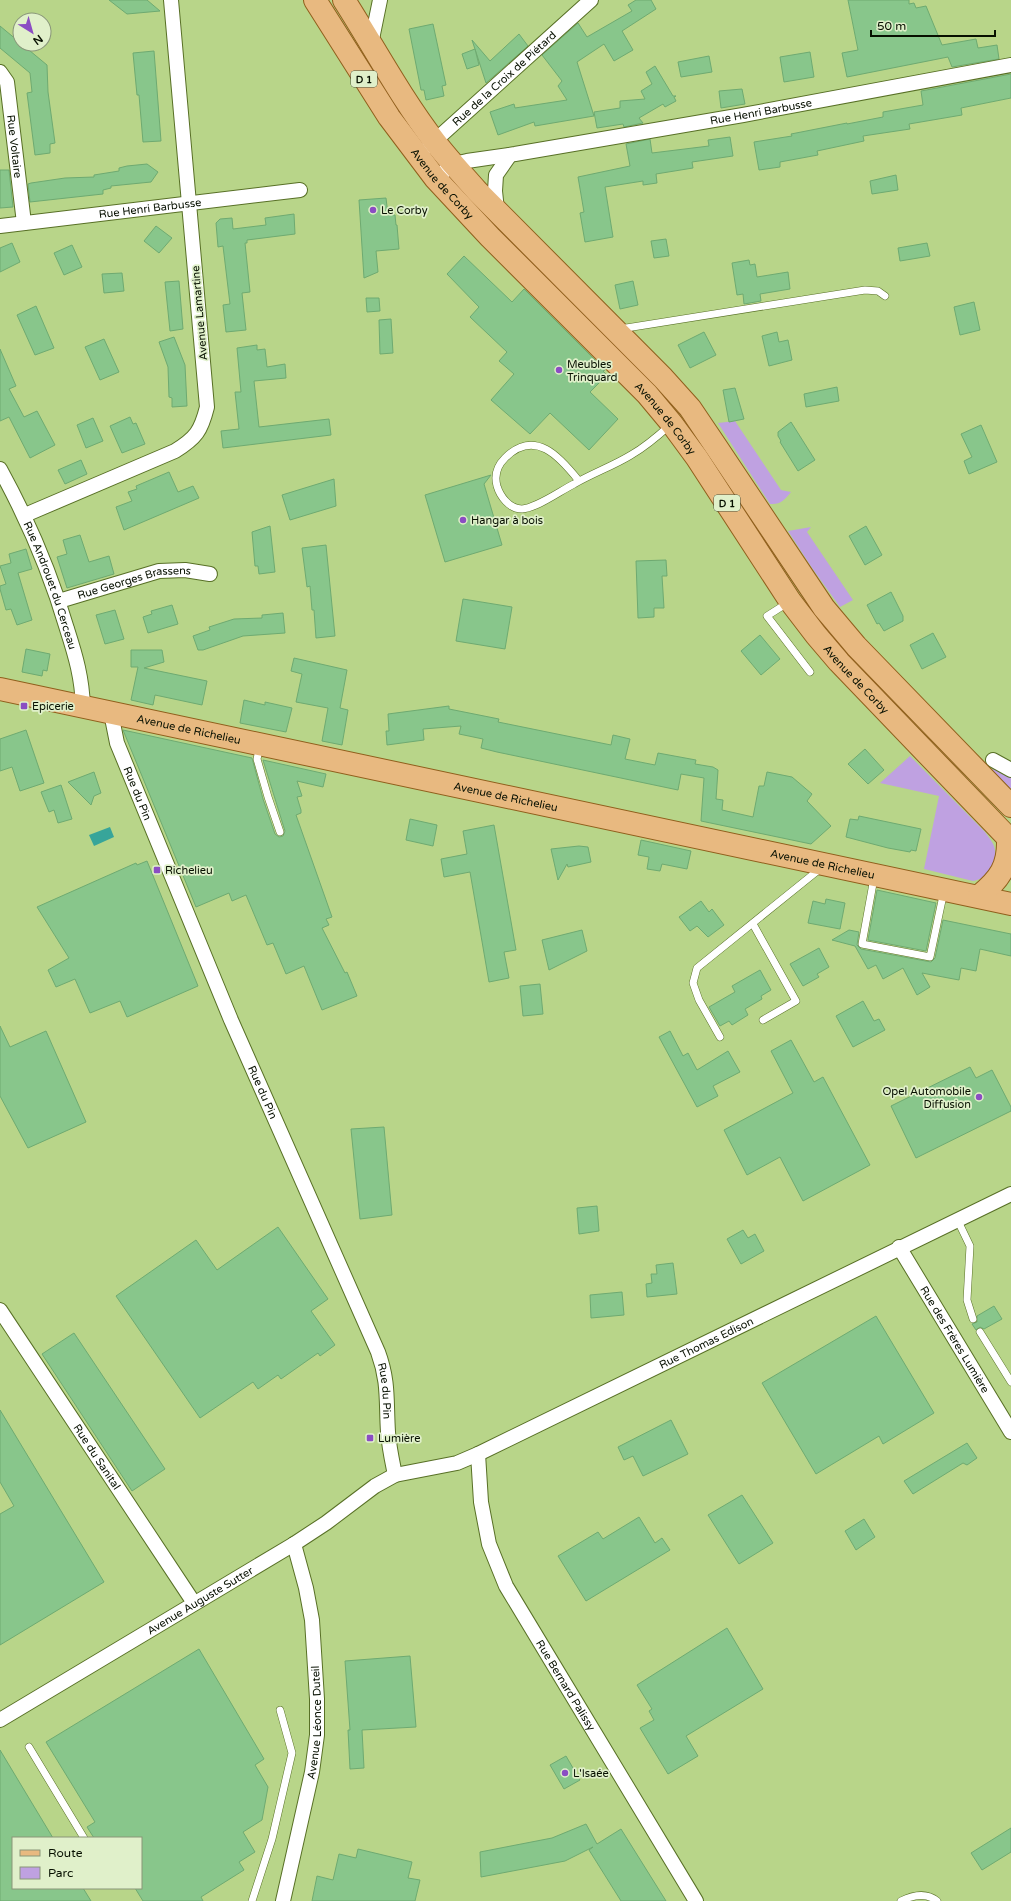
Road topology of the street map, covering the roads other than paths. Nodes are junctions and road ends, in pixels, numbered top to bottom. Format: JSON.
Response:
{"nodes":[{"id":1,"x":171,"y":0,"type":"edge"},
{"id":2,"x":315,"y":0,"type":"edge"},
{"id":3,"x":344,"y":0,"type":"edge"},
{"id":4,"x":380,"y":0,"type":"edge"},
{"id":5,"x":591,"y":0,"type":"edge"},
{"id":6,"x":371,"y":44,"type":"junction"},
{"id":7,"x":1011,"y":65,"type":"edge"},
{"id":8,"x":0,"y":72,"type":"edge"},
{"id":9,"x":435,"y":141,"type":"junction"},
{"id":10,"x":510,"y":155,"type":"junction"},
{"id":11,"x":418,"y":156,"type":"junction"},
{"id":12,"x":454,"y":164,"type":"junction"},
{"id":13,"x":435,"y":178,"type":"junction"},
{"id":14,"x":300,"y":190,"type":"dead end"},
{"id":15,"x":190,"y":202,"type":"junction"},
{"id":16,"x":497,"y":210,"type":"junction"},
{"id":17,"x":24,"y":223,"type":"junction"},
{"id":18,"x":0,"y":226,"type":"edge"},
{"id":19,"x":885,"y":296,"type":"dead end"},
{"id":20,"x":615,"y":330,"type":"junction"},
{"id":21,"x":672,"y":424,"type":"junction"},
{"id":22,"x":0,"y":469,"type":"edge"},
{"id":23,"x":579,"y":481,"type":"junction"},
{"id":24,"x":25,"y":515,"type":"junction"},
{"id":25,"x":210,"y":574,"type":"dead end"},
{"id":26,"x":59,"y":601,"type":"junction"},
{"id":27,"x":790,"y":601,"type":"junction"},
{"id":28,"x":810,"y":672,"type":"dead end"},
{"id":29,"x":0,"y":689,"type":"edge"},
{"id":30,"x":84,"y":707,"type":"junction"},
{"id":31,"x":111,"y":713,"type":"junction"},
{"id":32,"x":260,"y":744,"type":"junction"},
{"id":33,"x":993,"y":760,"type":"dead end"},
{"id":34,"x":1011,"y":770,"type":"edge"},
{"id":35,"x":1011,"y":806,"type":"edge"},
{"id":36,"x":280,"y":832,"type":"dead end"},
{"id":37,"x":1010,"y":839,"type":"edge"},
{"id":38,"x":827,"y":863,"type":"junction"},
{"id":39,"x":875,"y":874,"type":"junction"},
{"id":40,"x":945,"y":889,"type":"junction"},
{"id":41,"x":979,"y":896,"type":"junction"},
{"id":42,"x":1011,"y":904,"type":"edge"},
{"id":43,"x":753,"y":924,"type":"junction"},
{"id":44,"x":763,"y":1020,"type":"dead end"},
{"id":45,"x":720,"y":1037,"type":"dead end"},
{"id":46,"x":1011,"y":1194,"type":"edge"},
{"id":47,"x":957,"y":1219,"type":"junction"},
{"id":48,"x":900,"y":1247,"type":"junction"},
{"id":49,"x":0,"y":1310,"type":"edge"},
{"id":50,"x":973,"y":1319,"type":"dead end"},
{"id":51,"x":980,"y":1332,"type":"dead end"},
{"id":52,"x":1011,"y":1382,"type":"edge"},
{"id":53,"x":1011,"y":1432,"type":"edge"},
{"id":54,"x":478,"y":1454,"type":"junction"},
{"id":55,"x":395,"y":1475,"type":"junction"},
{"id":56,"x":294,"y":1544,"type":"junction"},
{"id":57,"x":194,"y":1603,"type":"junction"},
{"id":58,"x":280,"y":1710,"type":"dead end"},
{"id":59,"x":0,"y":1720,"type":"edge"},
{"id":60,"x":29,"y":1747,"type":"dead end"},
{"id":61,"x":83,"y":1837,"type":"edge"},
{"id":62,"x":252,"y":1901,"type":"edge"},
{"id":63,"x":282,"y":1901,"type":"edge"},
{"id":64,"x":696,"y":1901,"type":"edge"},
{"id":65,"x":901,"y":1901,"type":"edge"},
{"id":66,"x":937,"y":1901,"type":"edge"}],
"edges":[{"from":1,"to":15,"type":"street","name":"Avenue Lamartine"},
{"from":2,"to":11,"type":"main road","name":"Avenue de Corby","number":"D 1"},
{"from":3,"to":6,"type":"main road","name":"Avenue de Corby","number":"D 1"},
{"from":4,"to":6,"type":"street"},
{"from":5,"to":9,"type":"street","name":"Rue de la Croix de Piétard"},
{"from":6,"to":9,"type":"main road","name":"Avenue de Corby","number":"D 1"},
{"from":7,"to":10,"type":"street","name":"Rue Henri Barbusse"},
{"from":8,"to":17,"type":"street","name":"Rue Voltaire"},
{"from":9,"to":11,"type":"street","name":"Rue de la Croix de Piétard"},
{"from":9,"to":12,"type":"main road","name":"Avenue de Corby","number":"D 1"},
{"from":10,"to":12,"type":"street","name":"Rue Henri Barbusse"},
{"from":10,"to":16,"type":"street"},
{"from":11,"to":13,"type":"main road","name":"Avenue de Corby","number":"D 1"},
{"from":12,"to":13,"type":"street","name":"Rue Henri Barbusse"},
{"from":12,"to":16,"type":"main road","name":"Avenue de Corby","number":"D 1"},
{"from":13,"to":21,"type":"main road","name":"Avenue de Corby","number":"D 1"},
{"from":14,"to":15,"type":"street","name":"Rue Henri Barbusse"},
{"from":15,"to":17,"type":"street","name":"Rue Henri Barbusse"},
{"from":15,"to":24,"type":"street","name":"Avenue Lamartine"},
{"from":16,"to":20,"type":"main road","name":"Avenue de Corby","number":"D 1"},
{"from":17,"to":18,"type":"street","name":"Rue Henri Barbusse"},
{"from":19,"to":20,"type":"lane"},
{"from":20,"to":35,"type":"main road","name":"Avenue de Corby","number":"D 1"},
{"from":21,"to":23,"type":"lane"},
{"from":21,"to":27,"type":"main road","name":"Avenue de Corby","number":"D 1"},
{"from":22,"to":24,"type":"street","name":"Rue Androuet du Cerceau"},
{"from":23,"to":23,"type":"lane"},
{"from":24,"to":26,"type":"street","name":"Rue Androuet du Cerceau"},
{"from":25,"to":26,"type":"street","name":"Rue Georges Brassens"},
{"from":26,"to":30,"type":"street","name":"Rue Androuet du Cerceau"},
{"from":27,"to":28,"type":"lane"},
{"from":27,"to":37,"type":"main road","name":"Avenue de Corby","number":"D 1"},
{"from":29,"to":30,"type":"main road","name":"Avenue de Richelieu"},
{"from":30,"to":31,"type":"main road","name":"Avenue de Richelieu"},
{"from":31,"to":32,"type":"main road","name":"Avenue de Richelieu"},
{"from":31,"to":55,"type":"street","name":"Rue du Pin"},
{"from":32,"to":36,"type":"lane"},
{"from":32,"to":38,"type":"main road","name":"Avenue de Richelieu"},
{"from":33,"to":34,"type":"street"},
{"from":37,"to":41,"type":"main road"},
{"from":38,"to":39,"type":"main road","name":"Avenue de Richelieu"},
{"from":38,"to":43,"type":"lane"},
{"from":39,"to":40,"type":"main road","name":"Avenue de Richelieu"},
{"from":39,"to":40,"type":"lane"},
{"from":40,"to":41,"type":"main road","name":"Avenue de Richelieu"},
{"from":41,"to":42,"type":"main road","name":"Avenue de Richelieu"},
{"from":43,"to":44,"type":"lane"},
{"from":43,"to":45,"type":"lane"},
{"from":46,"to":47,"type":"street","name":"Rue Thomas Edison"},
{"from":47,"to":48,"type":"street","name":"Rue Thomas Edison"},
{"from":47,"to":50,"type":"lane"},
{"from":48,"to":53,"type":"street","name":"Rue des Frères Lumière"},
{"from":48,"to":54,"type":"street","name":"Rue Thomas Edison"},
{"from":49,"to":57,"type":"street","name":"Rue du Sanital"},
{"from":51,"to":52,"type":"lane"},
{"from":54,"to":55,"type":"street","name":"Rue Thomas Edison"},
{"from":54,"to":64,"type":"street","name":"Rue Bernard Palissy"},
{"from":55,"to":56,"type":"street","name":"Avenue Auguste Sutter"},
{"from":56,"to":57,"type":"street","name":"Avenue Auguste Sutter"},
{"from":56,"to":63,"type":"street","name":"Avenue Léonce Duteil"},
{"from":57,"to":59,"type":"street","name":"Avenue Auguste Sutter"},
{"from":58,"to":62,"type":"lane"},
{"from":60,"to":61,"type":"lane"},
{"from":65,"to":66,"type":"lane"}]}
